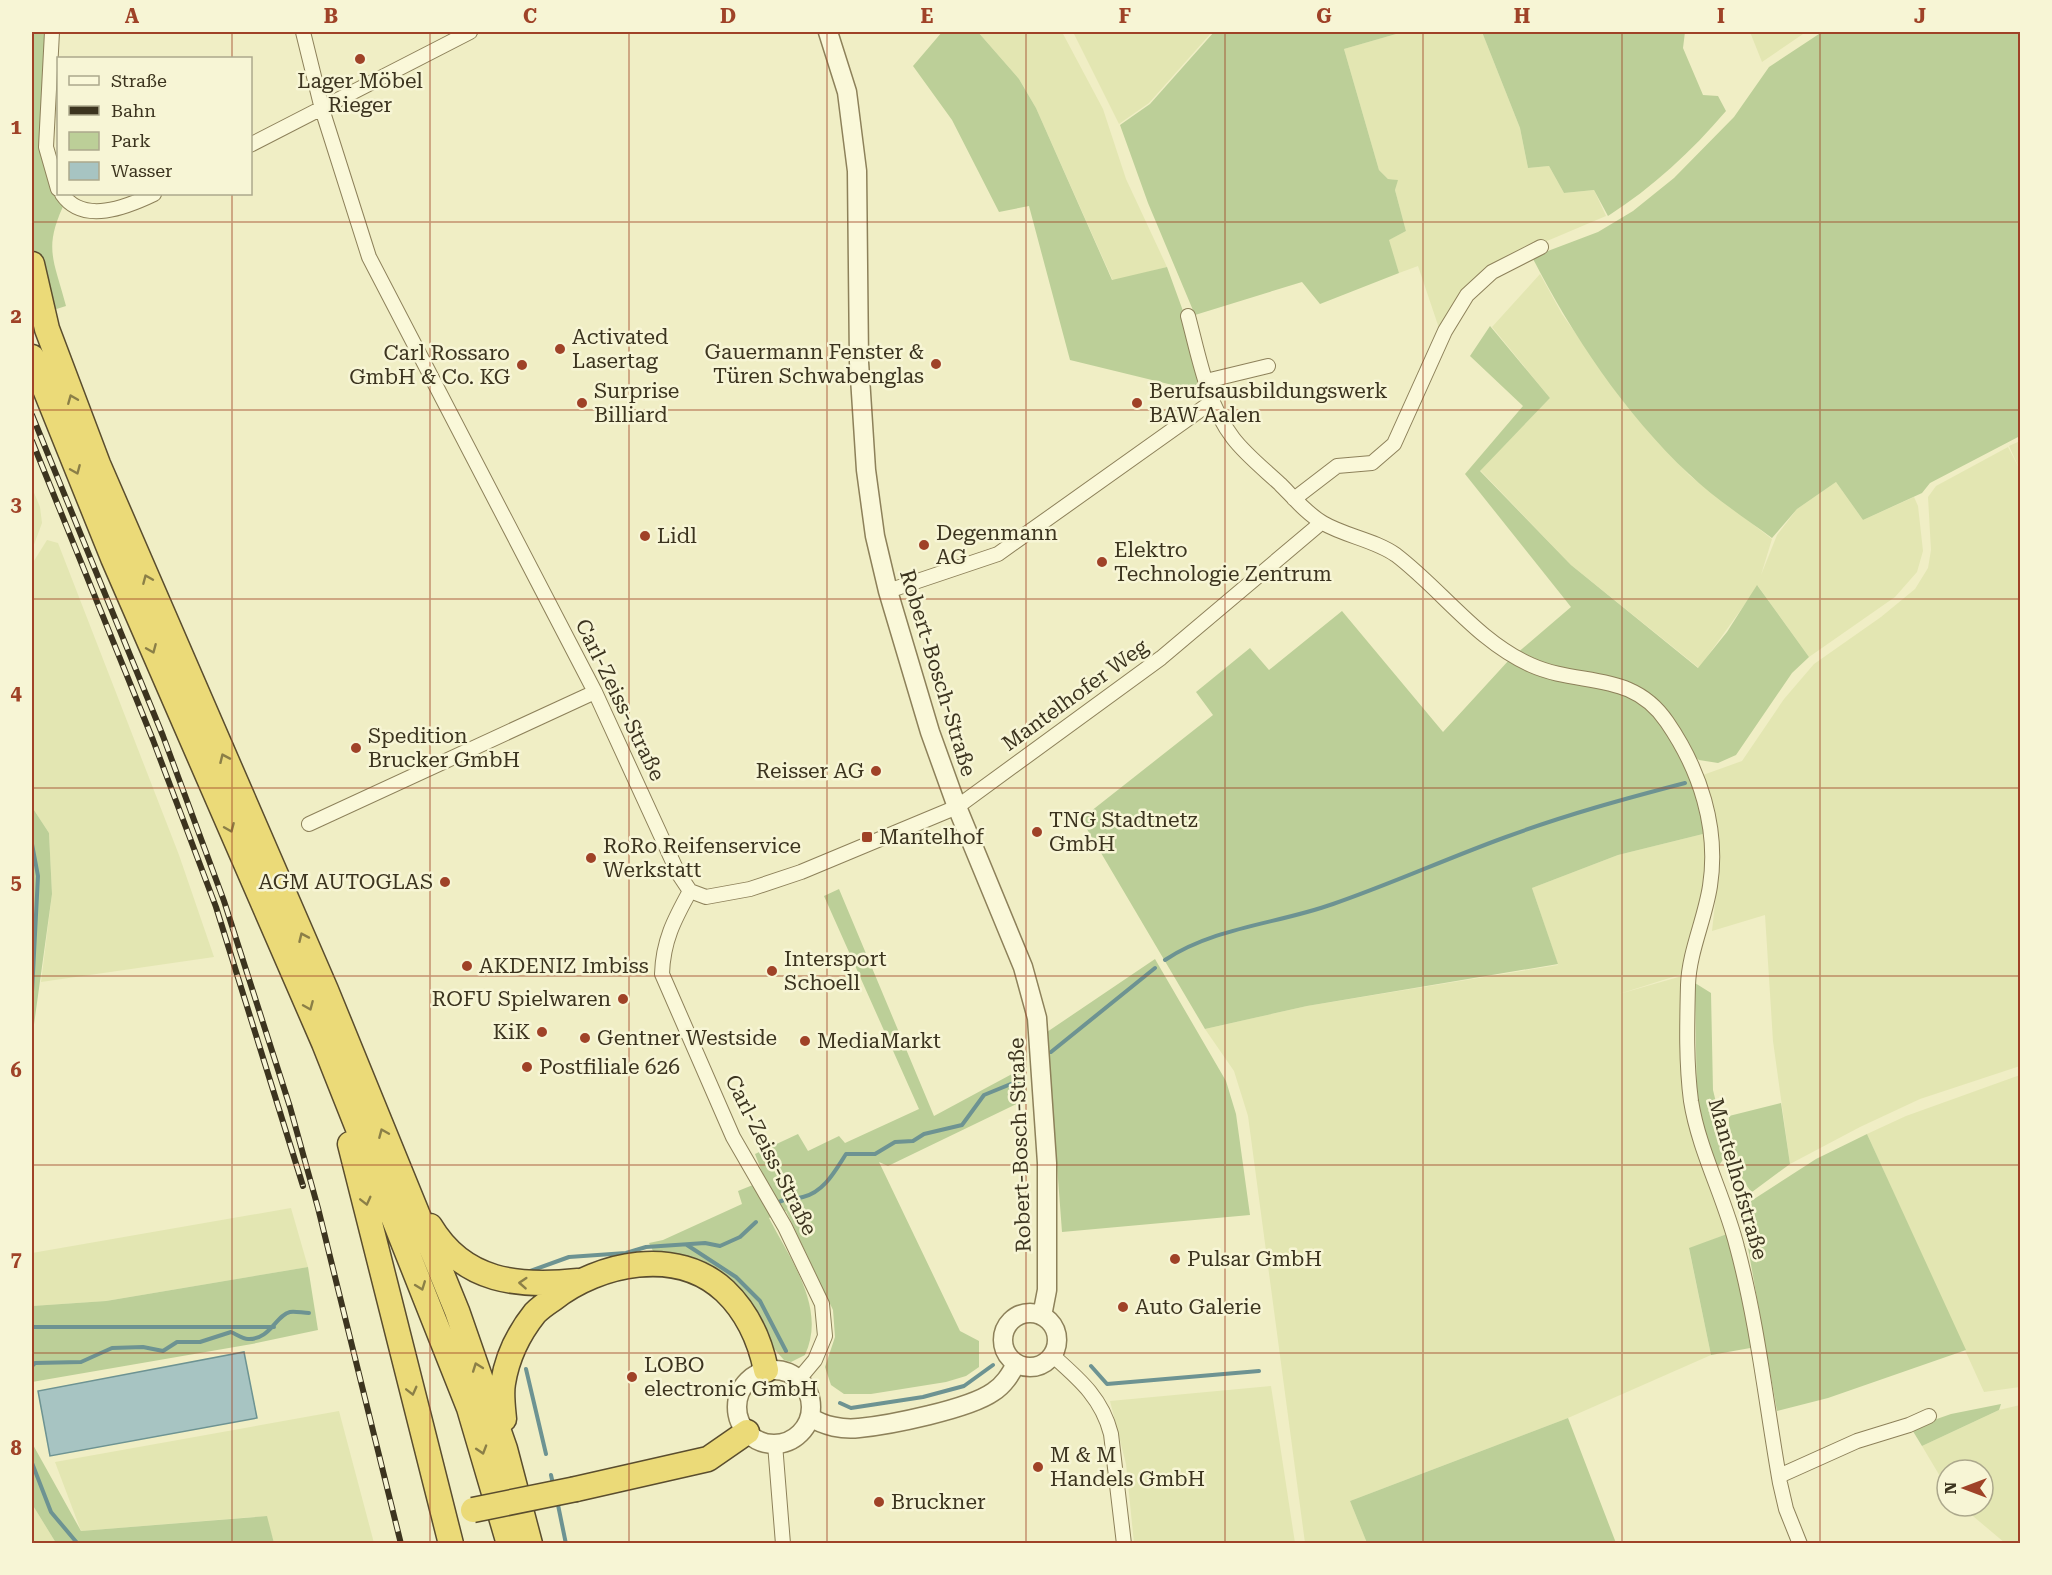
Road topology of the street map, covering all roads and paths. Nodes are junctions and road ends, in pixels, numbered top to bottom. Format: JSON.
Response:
{"nodes":[{"id":1,"x":52,"y":32,"type":"edge"},
{"id":2,"x":303,"y":32,"type":"edge"},
{"id":3,"x":470,"y":32,"type":"edge"},
{"id":4,"x":828,"y":32,"type":"edge"},
{"id":5,"x":322,"y":109,"type":"junction"},
{"id":6,"x":252,"y":144,"type":"edge"},
{"id":7,"x":57,"y":185,"type":"edge"},
{"id":8,"x":64,"y":195,"type":"edge"},
{"id":9,"x":151,"y":195,"type":"edge"},
{"id":10,"x":1541,"y":247,"type":"dead end"},
{"id":11,"x":32,"y":264,"type":"edge"},
{"id":12,"x":1188,"y":316,"type":"dead end"},
{"id":13,"x":32,"y":357,"type":"edge"},
{"id":14,"x":1268,"y":366,"type":"dead end"},
{"id":15,"x":1206,"y":381,"type":"junction"},
{"id":16,"x":1213,"y":401,"type":"junction"},
{"id":17,"x":1294,"y":499,"type":"junction"},
{"id":18,"x":1321,"y":523,"type":"junction"},
{"id":19,"x":888,"y":591,"type":"junction"},
{"id":20,"x":595,"y":692,"type":"junction"},
{"id":21,"x":957,"y":807,"type":"junction"},
{"id":22,"x":309,"y":824,"type":"dead end"},
{"id":23,"x":690,"y":891,"type":"junction"},
{"id":24,"x":324,"y":1043,"type":"junction"},
{"id":25,"x":403,"y":1181,"type":"junction"},
{"id":26,"x":581,"y":1280,"type":"junction"},
{"id":27,"x":1042,"y":1316,"type":"junction"},
{"id":28,"x":1052,"y":1355,"type":"junction"},
{"id":29,"x":1016,"y":1364,"type":"junction"},
{"id":30,"x":766,"y":1370,"type":"junction"},
{"id":31,"x":800,"y":1379,"type":"junction"},
{"id":32,"x":1929,"y":1416,"type":"dead end"},
{"id":33,"x":810,"y":1418,"type":"junction"},
{"id":34,"x":747,"y":1432,"type":"junction"},
{"id":35,"x":775,"y":1444,"type":"junction"},
{"id":36,"x":505,"y":1449,"type":"junction"},
{"id":37,"x":1779,"y":1476,"type":"junction"},
{"id":38,"x":443,"y":1517,"type":"junction"},
{"id":39,"x":451,"y":1544,"type":"edge"},
{"id":40,"x":509,"y":1544,"type":"edge"},
{"id":41,"x":530,"y":1544,"type":"edge"},
{"id":42,"x":783,"y":1544,"type":"edge"},
{"id":43,"x":1124,"y":1544,"type":"edge"},
{"id":44,"x":1800,"y":1544,"type":"edge"}],
"edges":[{"from":1,"to":7,"type":"street"},
{"from":2,"to":5,"type":"street","name":"Carl-Zeiss-Straße"},
{"from":3,"to":5,"type":"street"},
{"from":4,"to":19,"type":"street","name":"Robert-Bosch-Straße"},
{"from":5,"to":6,"type":"street"},
{"from":5,"to":20,"type":"street","name":"Carl-Zeiss-Straße"},
{"from":8,"to":9,"type":"street"},
{"from":10,"to":17,"type":"street"},
{"from":25,"to":11,"type":"highway","one_way":true},
{"from":12,"to":15,"type":"street","name":"Mantelhofstraße"},
{"from":13,"to":24,"type":"highway","one_way":true},
{"from":14,"to":15,"type":"street"},
{"from":15,"to":16,"type":"street","name":"Mantelhofstraße"},
{"from":16,"to":17,"type":"street","name":"Mantelhofstraße"},
{"from":16,"to":19,"type":"street"},
{"from":17,"to":18,"type":"street","name":"Mantelhofstraße"},
{"from":18,"to":21,"type":"street","name":"Mantelhofer Weg"},
{"from":18,"to":37,"type":"street","name":"Mantelhofstraße"},
{"from":19,"to":21,"type":"street","name":"Robert-Bosch-Straße"},
{"from":20,"to":22,"type":"street"},
{"from":20,"to":23,"type":"street","name":"Carl-Zeiss-Straße"},
{"from":21,"to":23,"type":"street","name":"Mantelhofer Weg"},
{"from":21,"to":27,"type":"street","name":"Robert-Bosch-Straße"},
{"from":23,"to":31,"type":"street","name":"Carl-Zeiss-Straße"},
{"from":24,"to":38,"type":"highway","one_way":true},
{"from":24,"to":40,"type":"highway","one_way":true},
{"from":26,"to":25,"type":"highway","one_way":true},
{"from":36,"to":25,"type":"highway","one_way":true},
{"from":26,"to":30,"type":"highway"},
{"from":26,"to":36,"type":"highway"},
{"from":27,"to":28,"type":"street"},
{"from":27,"to":29,"type":"street"},
{"from":28,"to":29,"type":"street"},
{"from":28,"to":43,"type":"street"},
{"from":29,"to":33,"type":"street"},
{"from":30,"to":31,"type":"street"},
{"from":30,"to":34,"type":"street"},
{"from":31,"to":33,"type":"street"},
{"from":32,"to":37,"type":"street"},
{"from":33,"to":35,"type":"street"},
{"from":34,"to":35,"type":"street"},
{"from":34,"to":38,"type":"highway","bridge":true},
{"from":35,"to":42,"type":"street"},
{"from":36,"to":41,"type":"highway"},
{"from":37,"to":44,"type":"street","name":"Mantelhofstraße"},
{"from":38,"to":39,"type":"highway"}]}
